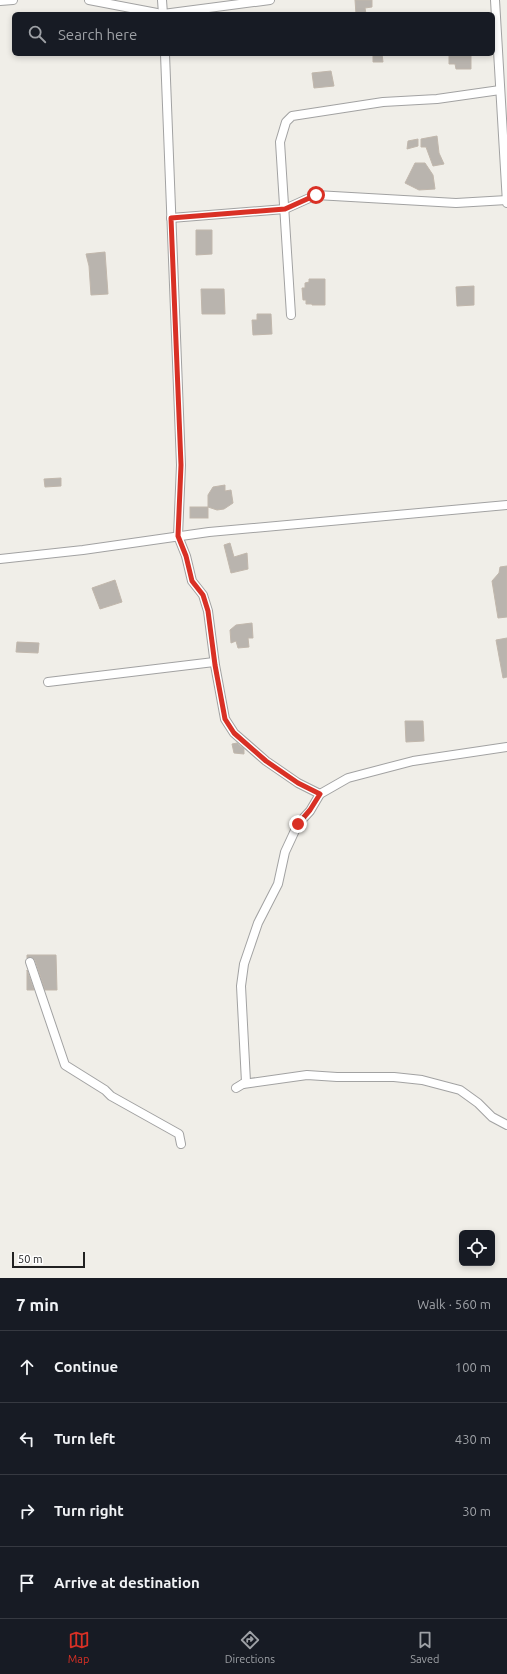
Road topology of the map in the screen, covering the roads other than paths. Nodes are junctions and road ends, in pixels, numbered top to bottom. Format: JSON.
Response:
{"nodes":[{"id":1,"x":13,"y":0,"type":"edge"},
{"id":2,"x":89,"y":0,"type":"edge"},
{"id":3,"x":162,"y":0,"type":"edge"},
{"id":4,"x":270,"y":0,"type":"edge"},
{"id":5,"x":495,"y":0,"type":"edge"},
{"id":6,"x":0,"y":1,"type":"edge"},
{"id":7,"x":151,"y":12,"type":"edge"},
{"id":8,"x":161,"y":12,"type":"edge"},
{"id":9,"x":177,"y":12,"type":"edge"},
{"id":10,"x":165,"y":56,"type":"edge"},
{"id":11,"x":500,"y":90,"type":"junction"},
{"id":12,"x":507,"y":201,"type":"edge"},
{"id":13,"x":285,"y":209,"type":"junction"},
{"id":14,"x":171,"y":218,"type":"junction"},
{"id":15,"x":291,"y":315,"type":"dead end"},
{"id":16,"x":507,"y":495,"type":"edge"},
{"id":17,"x":507,"y":505,"type":"edge"},
{"id":18,"x":178,"y":536,"type":"junction"},
{"id":19,"x":0,"y":559,"type":"edge"},
{"id":20,"x":214,"y":662,"type":"junction"},
{"id":21,"x":48,"y":682,"type":"dead end"},
{"id":22,"x":507,"y":746,"type":"edge"},
{"id":23,"x":320,"y":794,"type":"junction"},
{"id":24,"x":30,"y":962,"type":"dead end"},
{"id":25,"x":507,"y":1125,"type":"edge"},
{"id":26,"x":181,"y":1144,"type":"dead end"}],
"edges":[{"from":1,"to":6,"type":"street"},
{"from":2,"to":7,"type":"street"},
{"from":3,"to":8,"type":"street"},
{"from":4,"to":9,"type":"street"},
{"from":5,"to":11,"type":"street"},
{"from":10,"to":14,"type":"street"},
{"from":11,"to":12,"type":"street"},
{"from":11,"to":13,"type":"street"},
{"from":12,"to":13,"type":"street"},
{"from":13,"to":14,"type":"street"},
{"from":13,"to":15,"type":"street"},
{"from":14,"to":18,"type":"street"},
{"from":16,"to":17,"type":"street"},
{"from":17,"to":18,"type":"street"},
{"from":18,"to":19,"type":"street"},
{"from":18,"to":20,"type":"street"},
{"from":20,"to":21,"type":"street"},
{"from":20,"to":23,"type":"street"},
{"from":22,"to":23,"type":"street"},
{"from":23,"to":25,"type":"street"},
{"from":24,"to":26,"type":"street"}]}
